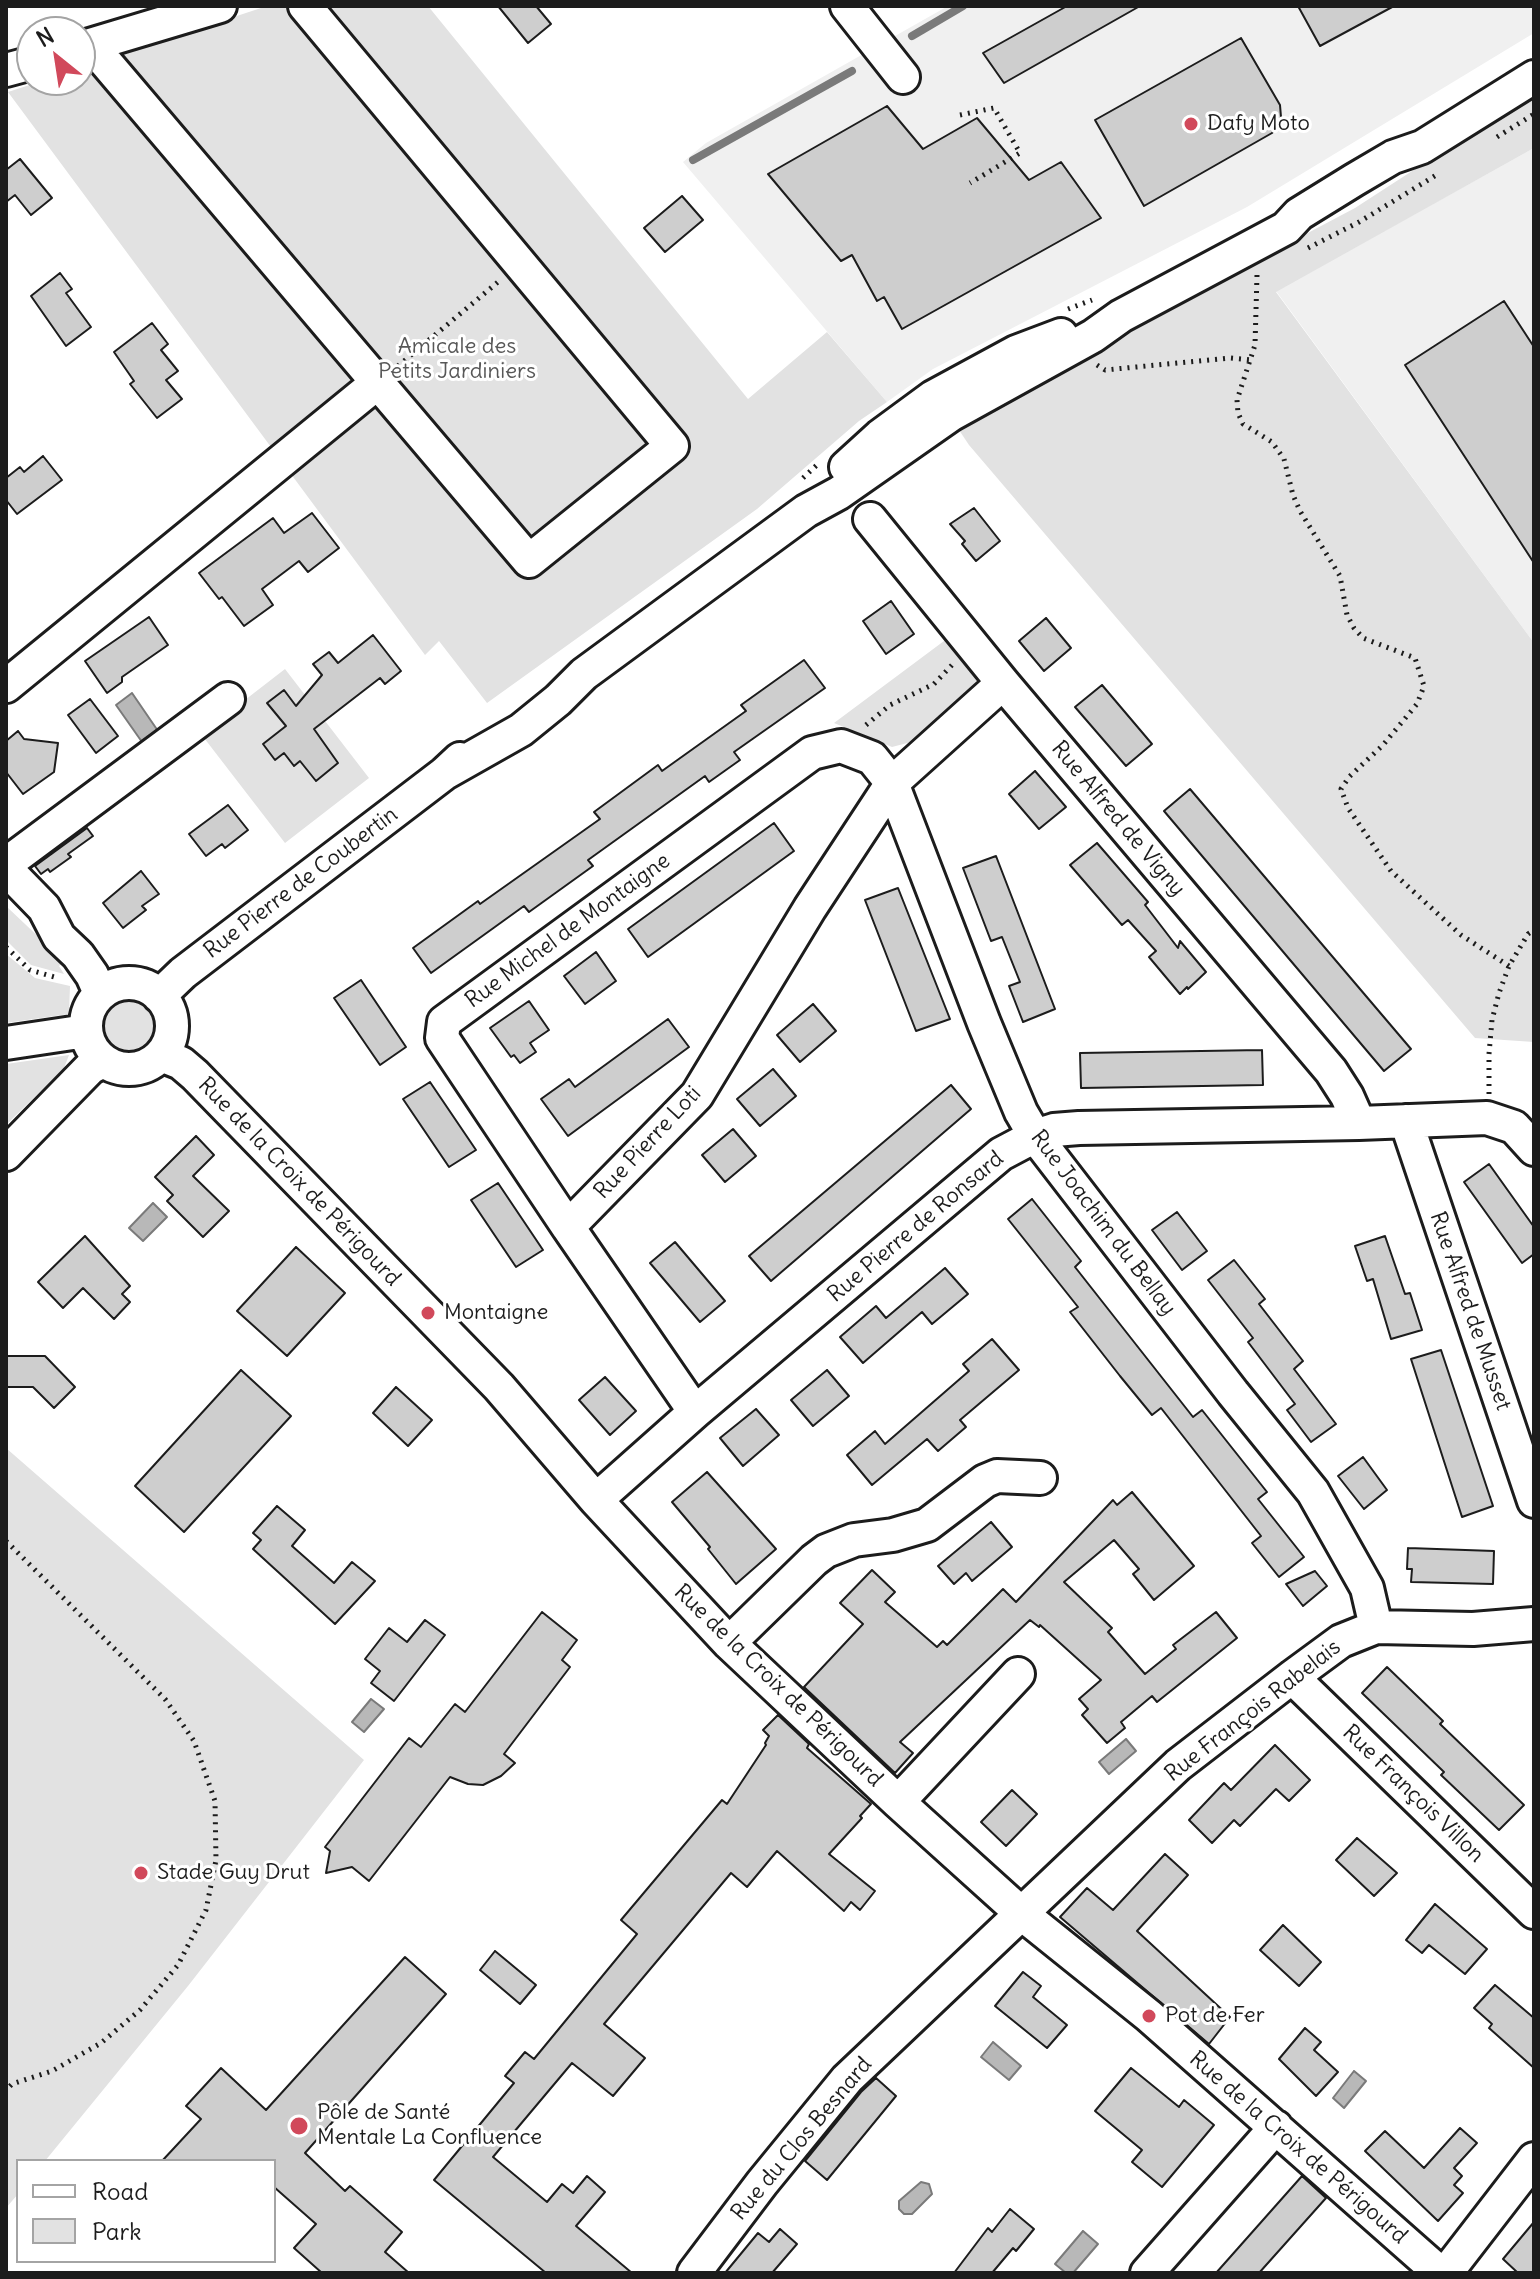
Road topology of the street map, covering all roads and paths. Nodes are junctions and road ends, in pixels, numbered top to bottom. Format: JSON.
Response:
{"nodes":[{"id":1,"x":220,"y":6,"type":"edge"},
{"id":2,"x":305,"y":6,"type":"edge"},
{"id":3,"x":847,"y":6,"type":"edge"},
{"id":4,"x":96,"y":43,"type":"edge"},
{"id":5,"x":96,"y":58,"type":"edge"},
{"id":6,"x":903,"y":77,"type":"dead end"},
{"id":7,"x":1534,"y":77,"type":"edge"},
{"id":8,"x":960,"y":115,"type":"dead end"},
{"id":9,"x":970,"y":183,"type":"dead end"},
{"id":10,"x":520,"y":263,"type":"junction"},
{"id":11,"x":1257,"y":274,"type":"dead end"},
{"id":12,"x":1252,"y":360,"type":"junction"},
{"id":13,"x":1093,"y":363,"type":"dead end"},
{"id":14,"x":377,"y":383,"type":"junction"},
{"id":15,"x":870,"y":519,"type":"dead end"},
{"id":16,"x":970,"y":642,"type":"junction"},
{"id":17,"x":1003,"y":683,"type":"junction"},
{"id":18,"x":6,"y":686,"type":"edge"},
{"id":19,"x":228,"y":699,"type":"dead end"},
{"id":20,"x":841,"y":746,"type":"junction"},
{"id":21,"x":892,"y":783,"type":"junction"},
{"id":22,"x":6,"y":867,"type":"edge"},
{"id":23,"x":6,"y":897,"type":"edge"},
{"id":24,"x":1534,"y":930,"type":"edge"},
{"id":25,"x":59,"y":937,"type":"junction"},
{"id":26,"x":6,"y":947,"type":"edge"},
{"id":27,"x":1509,"y":966,"type":"junction"},
{"id":28,"x":68,"y":980,"type":"dead end"},
{"id":29,"x":100,"y":993,"type":"junction"},
{"id":30,"x":159,"y":996,"type":"junction"},
{"id":31,"x":86,"y":1031,"type":"junction"},
{"id":32,"x":6,"y":1043,"type":"edge"},
{"id":33,"x":161,"y":1055,"type":"junction"},
{"id":34,"x":103,"y":1061,"type":"junction"},
{"id":35,"x":1487,"y":1118,"type":"junction"},
{"id":36,"x":1406,"y":1121,"type":"junction"},
{"id":37,"x":1359,"y":1123,"type":"junction"},
{"id":38,"x":1035,"y":1136,"type":"junction"},
{"id":39,"x":1534,"y":1149,"type":"edge"},
{"id":40,"x":6,"y":1154,"type":"edge"},
{"id":41,"x":568,"y":1227,"type":"junction"},
{"id":42,"x":695,"y":1412,"type":"junction"},
{"id":43,"x":1040,"y":1478,"type":"dead end"},
{"id":44,"x":596,"y":1500,"type":"junction"},
{"id":45,"x":1534,"y":1501,"type":"edge"},
{"id":46,"x":6,"y":1541,"type":"edge"},
{"id":47,"x":1534,"y":1624,"type":"edge"},
{"id":48,"x":1376,"y":1627,"type":"junction"},
{"id":49,"x":729,"y":1643,"type":"junction"},
{"id":50,"x":1018,"y":1674,"type":"dead end"},
{"id":51,"x":1292,"y":1677,"type":"junction"},
{"id":52,"x":898,"y":1802,"type":"junction"},
{"id":53,"x":1534,"y":1912,"type":"edge"},
{"id":54,"x":1022,"y":1914,"type":"junction"},
{"id":55,"x":6,"y":2090,"type":"edge"},
{"id":56,"x":1276,"y":2127,"type":"junction"},
{"id":57,"x":1534,"y":2159,"type":"edge"},
{"id":58,"x":1430,"y":2269,"type":"edge"},
{"id":59,"x":694,"y":2273,"type":"edge"},
{"id":60,"x":1147,"y":2273,"type":"edge"}],
"edges":[{"from":1,"to":4,"type":"street"},
{"from":2,"to":10,"type":"street"},
{"from":3,"to":6,"type":"street"},
{"from":5,"to":14,"type":"street"},
{"from":7,"to":30,"type":"street","name":"Rue Pierre de Coubertin"},
{"from":8,"to":9,"type":"path"},
{"from":10,"to":14,"type":"path"},
{"from":10,"to":14,"type":"street"},
{"from":11,"to":12,"type":"path"},
{"from":12,"to":13,"type":"path"},
{"from":12,"to":27,"type":"path"},
{"from":14,"to":18,"type":"street"},
{"from":15,"to":16,"type":"street","name":"Rue Alfred de Vigny"},
{"from":16,"to":17,"type":"street","name":"Rue Alfred de Vigny"},
{"from":16,"to":20,"type":"path"},
{"from":17,"to":21,"type":"street","name":"Rue Pierre Loti"},
{"from":17,"to":37,"type":"street","name":"Rue Alfred de Vigny"},
{"from":19,"to":22,"type":"street"},
{"from":20,"to":21,"type":"street"},
{"from":20,"to":41,"type":"street","name":"Rue Michel de Montaigne"},
{"from":21,"to":38,"type":"street","name":"Rue Joachim du Bellay"},
{"from":21,"to":41,"type":"street","name":"Rue Pierre Loti"},
{"from":22,"to":25,"type":"street"},
{"from":23,"to":25,"type":"street"},
{"from":24,"to":27,"type":"path"},
{"from":25,"to":29,"type":"street"},
{"from":26,"to":28,"type":"path"},
{"from":27,"to":35,"type":"path"},
{"from":29,"to":30,"type":"street"},
{"from":29,"to":31,"type":"street"},
{"from":30,"to":33,"type":"street"},
{"from":31,"to":32,"type":"street"},
{"from":31,"to":34,"type":"street"},
{"from":33,"to":34,"type":"street"},
{"from":33,"to":44,"type":"street","name":"Rue de la Croix de Périgourd"},
{"from":34,"to":40,"type":"street"},
{"from":35,"to":36,"type":"street","name":"Rue Pierre de Ronsard"},
{"from":35,"to":39,"type":"street","name":"Rue Pierre de Ronsard"},
{"from":36,"to":37,"type":"street","name":"Rue Pierre de Ronsard"},
{"from":36,"to":45,"type":"street","name":"Rue Alfred de Musset"},
{"from":37,"to":38,"type":"street","name":"Rue Pierre de Ronsard"},
{"from":38,"to":42,"type":"street","name":"Rue Pierre de Ronsard"},
{"from":38,"to":48,"type":"street","name":"Rue Joachim du Bellay"},
{"from":41,"to":42,"type":"street"},
{"from":42,"to":44,"type":"street","name":"Rue Pierre de Ronsard"},
{"from":43,"to":49,"type":"street"},
{"from":44,"to":49,"type":"street","name":"Rue de la Croix de Périgourd"},
{"from":46,"to":55,"type":"path"},
{"from":47,"to":48,"type":"street","name":"Rue François Rabelais"},
{"from":48,"to":51,"type":"street","name":"Rue François Rabelais"},
{"from":49,"to":52,"type":"street","name":"Rue de la Croix de Périgourd"},
{"from":50,"to":52,"type":"street"},
{"from":51,"to":53,"type":"street","name":"Rue François Villon"},
{"from":51,"to":54,"type":"street","name":"Rue François Rabelais"},
{"from":52,"to":54,"type":"street","name":"Rue de la Croix de Périgourd"},
{"from":54,"to":56,"type":"street","name":"Rue de la Croix de Périgourd"},
{"from":54,"to":59,"type":"street","name":"Rue du Clos Besnard"},
{"from":56,"to":58,"type":"street","name":"Rue de la Croix de Périgourd"},
{"from":56,"to":60,"type":"street"},
{"from":57,"to":58,"type":"street"}]}
